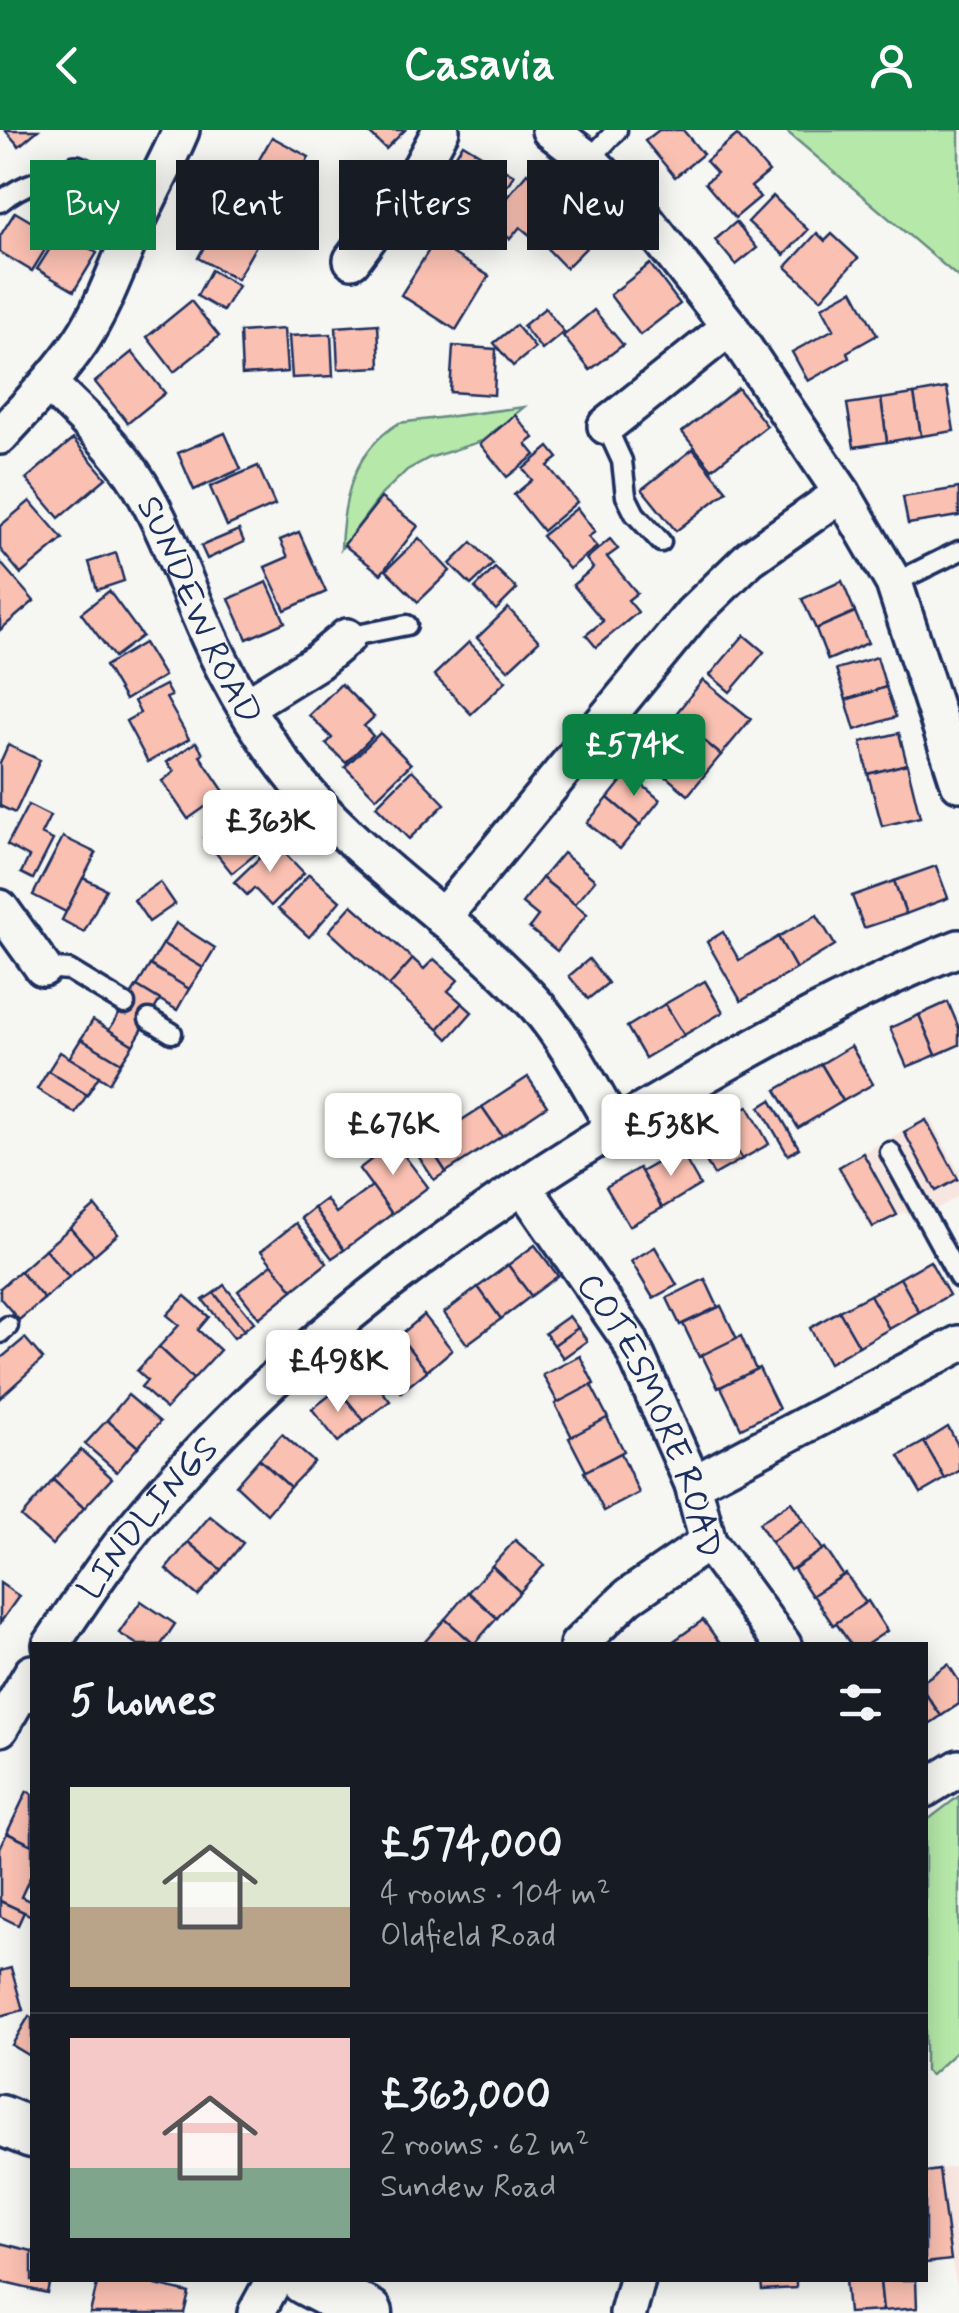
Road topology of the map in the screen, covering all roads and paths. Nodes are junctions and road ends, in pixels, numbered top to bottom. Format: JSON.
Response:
{"nodes":[{"id":1,"x":181,"y":130,"type":"edge"},
{"id":2,"x":442,"y":130,"type":"edge"},
{"id":3,"x":550,"y":130,"type":"edge"},
{"id":4,"x":617,"y":130,"type":"edge"},
{"id":5,"x":588,"y":160,"type":"joint"},
{"id":6,"x":30,"y":183,"type":"edge"},
{"id":7,"x":156,"y":186,"type":"edge"},
{"id":8,"x":0,"y":202,"type":"edge"},
{"id":9,"x":659,"y":237,"type":"edge"},
{"id":10,"x":126,"y":250,"type":"edge"},
{"id":11,"x":352,"y":260,"type":"dead end"},
{"id":12,"x":730,"y":327,"type":"junction"},
{"id":13,"x":48,"y":384,"type":"junction"},
{"id":14,"x":606,"y":426,"type":"joint"},
{"id":15,"x":0,"y":436,"type":"edge"},
{"id":16,"x":842,"y":493,"type":"junction"},
{"id":17,"x":661,"y":542,"type":"dead end"},
{"id":18,"x":959,"y":550,"type":"edge"},
{"id":19,"x":894,"y":583,"type":"junction"},
{"id":20,"x":407,"y":626,"type":"dead end"},
{"id":21,"x":347,"y":636,"type":"joint"},
{"id":22,"x":246,"y":706,"type":"junction"},
{"id":23,"x":959,"y":783,"type":"edge"},
{"id":24,"x":0,"y":908,"type":"edge"},
{"id":25,"x":442,"y":918,"type":"junction"},
{"id":26,"x":959,"y":948,"type":"edge"},
{"id":27,"x":43,"y":968,"type":"joint"},
{"id":28,"x":126,"y":1004,"type":"dead end"},
{"id":29,"x":149,"y":1019,"type":"dead end"},
{"id":30,"x":172,"y":1033,"type":"dead end"},
{"id":31,"x":614,"y":1128,"type":"junction"},
{"id":32,"x":890,"y":1152,"type":"dead end"},
{"id":33,"x":524,"y":1186,"type":"junction"},
{"id":34,"x":959,"y":1278,"type":"edge"},
{"id":35,"x":959,"y":1344,"type":"edge"},
{"id":36,"x":694,"y":1484,"type":"junction"},
{"id":37,"x":708,"y":1542,"type":"junction"},
{"id":38,"x":53,"y":1642,"type":"edge"},
{"id":39,"x":581,"y":1642,"type":"edge"},
{"id":40,"x":781,"y":1642,"type":"edge"},
{"id":41,"x":30,"y":1676,"type":"edge"},
{"id":42,"x":4,"y":1709,"type":"edge"},
{"id":43,"x":959,"y":1768,"type":"edge"},
{"id":44,"x":928,"y":1787,"type":"edge"},
{"id":45,"x":0,"y":2120,"type":"edge"},
{"id":46,"x":30,"y":2132,"type":"edge"},
{"id":47,"x":273,"y":2282,"type":"edge"},
{"id":48,"x":309,"y":2282,"type":"edge"},
{"id":49,"x":636,"y":2282,"type":"edge"},
{"id":50,"x":256,"y":2313,"type":"edge"},
{"id":51,"x":368,"y":2313,"type":"edge"},
{"id":52,"x":628,"y":2313,"type":"edge"}],
"edges":[{"from":1,"to":7,"type":"street"},
{"from":2,"to":11,"type":"street"},
{"from":3,"to":5,"type":"street"},
{"from":4,"to":5,"type":"lane"},
{"from":6,"to":8,"type":"lane"},
{"from":9,"to":12,"type":"street"},
{"from":10,"to":13,"type":"street"},
{"from":12,"to":14,"type":"street"},
{"from":12,"to":16,"type":"street"},
{"from":13,"to":15,"type":"street"},
{"from":13,"to":22,"type":"street","name":"SUNDEW ROAD"},
{"from":14,"to":17,"type":"lane"},
{"from":16,"to":19,"type":"street"},
{"from":16,"to":25,"type":"street"},
{"from":18,"to":19,"type":"lane"},
{"from":19,"to":23,"type":"street"},
{"from":20,"to":21,"type":"lane"},
{"from":21,"to":22,"type":"street"},
{"from":22,"to":25,"type":"street","name":"SUNDEW ROAD"},
{"from":24,"to":27,"type":"street"},
{"from":25,"to":31,"type":"street","name":"SUNDEW ROAD"},
{"from":26,"to":31,"type":"street","name":"LINDLINGS"},
{"from":27,"to":28,"type":"lane"},
{"from":29,"to":30,"type":"lane"},
{"from":31,"to":33,"type":"street","name":"LINDLINGS"},
{"from":32,"to":34,"type":"lane"},
{"from":33,"to":36,"type":"street","name":"COTESMORE ROAD"},
{"from":33,"to":38,"type":"street","name":"LINDLINGS"},
{"from":35,"to":36,"type":"street"},
{"from":36,"to":37,"type":"street","name":"COTESMORE ROAD"},
{"from":37,"to":39,"type":"street"},
{"from":37,"to":40,"type":"street","name":"COTESMORE ROAD"},
{"from":41,"to":42,"type":"street"},
{"from":43,"to":44,"type":"street"},
{"from":45,"to":46,"type":"street"},
{"from":47,"to":50,"type":"street"},
{"from":48,"to":51,"type":"street"},
{"from":49,"to":52,"type":"street"}]}
